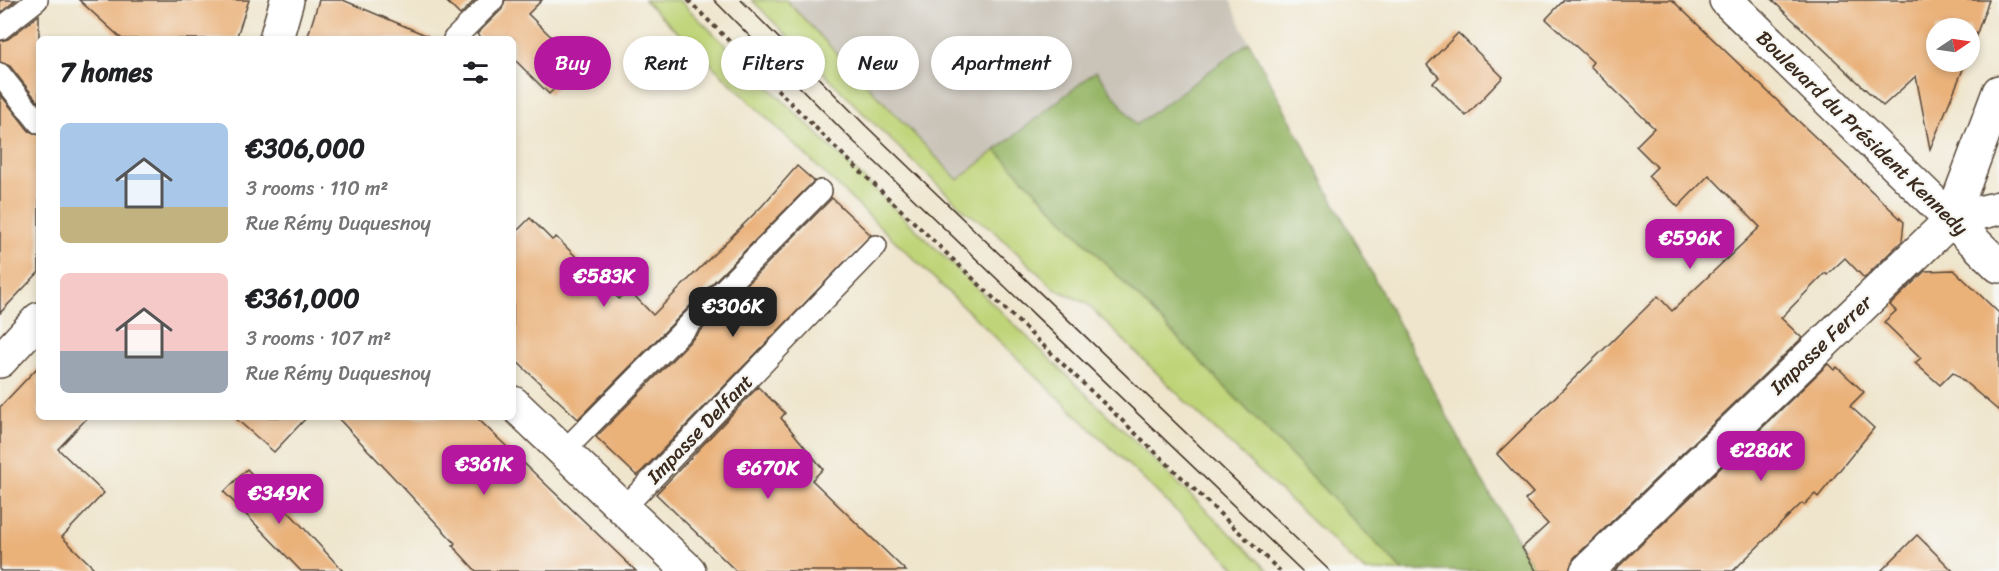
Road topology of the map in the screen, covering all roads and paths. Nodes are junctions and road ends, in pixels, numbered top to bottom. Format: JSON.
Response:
{"nodes":[{"id":1,"x":37,"y":0,"type":"edge"},
{"id":2,"x":287,"y":0,"type":"edge"},
{"id":3,"x":493,"y":0,"type":"edge"},
{"id":4,"x":688,"y":0,"type":"edge"},
{"id":5,"x":1726,"y":0,"type":"edge"},
{"id":6,"x":0,"y":29,"type":"edge"},
{"id":7,"x":277,"y":36,"type":"edge"},
{"id":8,"x":457,"y":36,"type":"edge"},
{"id":9,"x":0,"y":74,"type":"edge"},
{"id":10,"x":1999,"y":92,"type":"edge"},
{"id":11,"x":36,"y":119,"type":"edge"},
{"id":12,"x":821,"y":191,"type":"dead end"},
{"id":13,"x":1999,"y":208,"type":"edge"},
{"id":14,"x":1951,"y":220,"type":"junction"},
{"id":15,"x":876,"y":246,"type":"dead end"},
{"id":16,"x":1999,"y":266,"type":"edge"},
{"id":17,"x":36,"y":322,"type":"edge"},
{"id":18,"x":0,"y":361,"type":"edge"},
{"id":19,"x":516,"y":406,"type":"edge"},
{"id":20,"x":564,"y":451,"type":"junction"},
{"id":21,"x":624,"y":508,"type":"junction"},
{"id":22,"x":689,"y":571,"type":"edge"},
{"id":23,"x":1280,"y":571,"type":"edge"},
{"id":24,"x":1587,"y":571,"type":"edge"}],
"edges":[{"from":1,"to":6,"type":"lane"},
{"from":2,"to":7,"type":"street"},
{"from":3,"to":8,"type":"lane"},
{"from":4,"to":23,"type":"path"},
{"from":5,"to":14,"type":"street","name":"Boulevard du Président Kennedy"},
{"from":9,"to":11,"type":"lane"},
{"from":10,"to":14,"type":"street"},
{"from":12,"to":20,"type":"lane"},
{"from":13,"to":14,"type":"street"},
{"from":14,"to":16,"type":"street","name":"Boulevard du Président Kennedy"},
{"from":14,"to":24,"type":"street","name":"Impasse Ferrer"},
{"from":15,"to":21,"type":"lane","name":"Impasse Delfant"},
{"from":17,"to":18,"type":"street"},
{"from":19,"to":20,"type":"street"},
{"from":20,"to":21,"type":"street"},
{"from":21,"to":22,"type":"street"}]}
